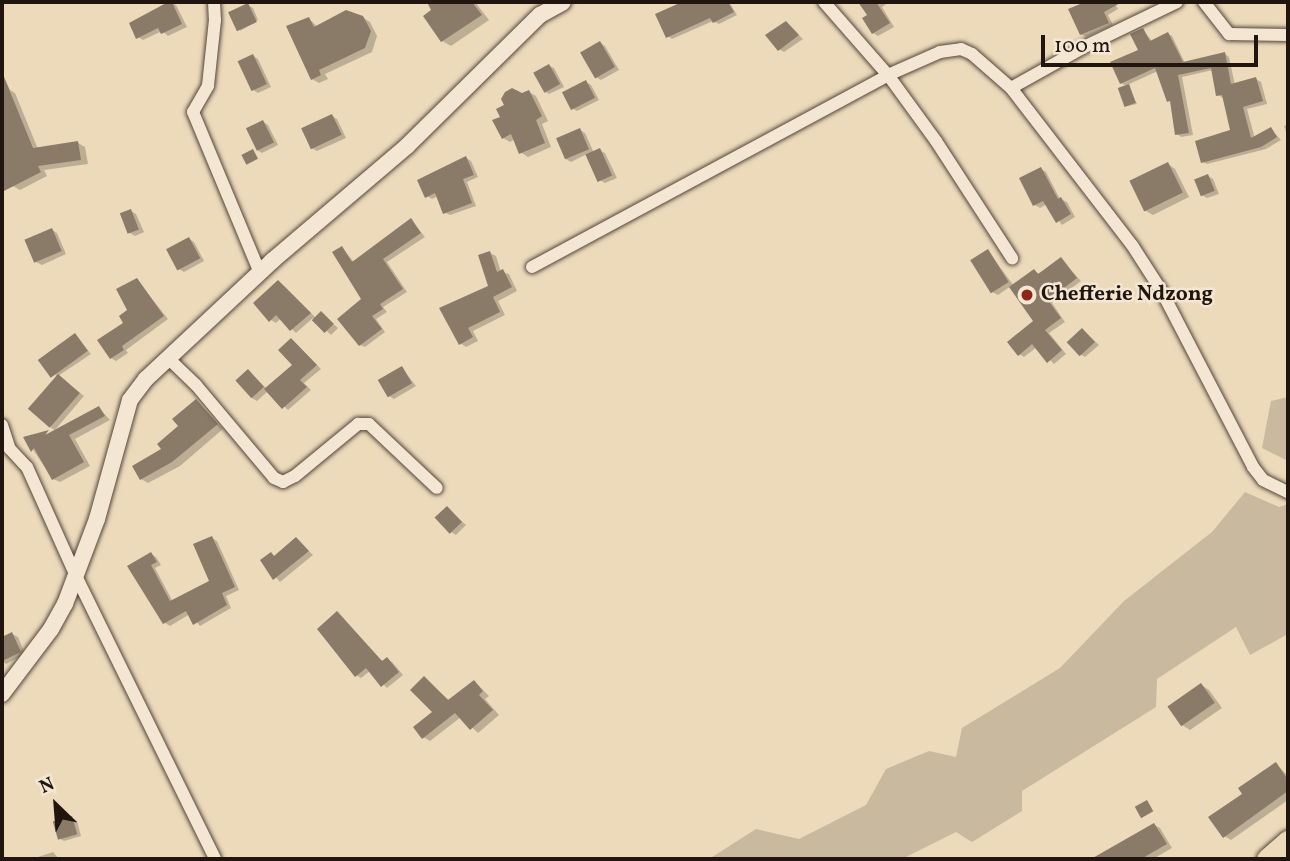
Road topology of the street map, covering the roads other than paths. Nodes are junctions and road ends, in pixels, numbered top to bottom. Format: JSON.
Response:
{"nodes":[{"id":1,"x":214,"y":2,"type":"edge"},
{"id":2,"x":563,"y":2,"type":"edge"},
{"id":3,"x":824,"y":2,"type":"edge"},
{"id":4,"x":1177,"y":2,"type":"edge"},
{"id":5,"x":1205,"y":2,"type":"edge"},
{"id":6,"x":1288,"y":35,"type":"edge"},
{"id":7,"x":888,"y":75,"type":"junction"},
{"id":8,"x":1011,"y":88,"type":"junction"},
{"id":9,"x":1012,"y":258,"type":"dead end"},
{"id":10,"x":532,"y":267,"type":"dead end"},
{"id":11,"x":260,"y":273,"type":"junction"},
{"id":12,"x":168,"y":358,"type":"junction"},
{"id":13,"x":2,"y":425,"type":"edge"},
{"id":14,"x":438,"y":488,"type":"dead end"},
{"id":15,"x":1288,"y":492,"type":"edge"},
{"id":16,"x":76,"y":576,"type":"junction"},
{"id":17,"x":2,"y":694,"type":"edge"},
{"id":18,"x":1288,"y":841,"type":"edge"},
{"id":19,"x":215,"y":859,"type":"edge"},
{"id":20,"x":1267,"y":859,"type":"edge"}],
"edges":[{"from":1,"to":11,"type":"street"},
{"from":2,"to":11,"type":"street"},
{"from":3,"to":7,"type":"street"},
{"from":4,"to":8,"type":"street"},
{"from":5,"to":6,"type":"street"},
{"from":7,"to":8,"type":"street"},
{"from":7,"to":9,"type":"street"},
{"from":7,"to":10,"type":"street"},
{"from":8,"to":15,"type":"street"},
{"from":11,"to":12,"type":"street"},
{"from":12,"to":14,"type":"street"},
{"from":12,"to":16,"type":"street"},
{"from":13,"to":16,"type":"street"},
{"from":16,"to":17,"type":"street"},
{"from":16,"to":19,"type":"street"},
{"from":18,"to":20,"type":"main road"}]}
